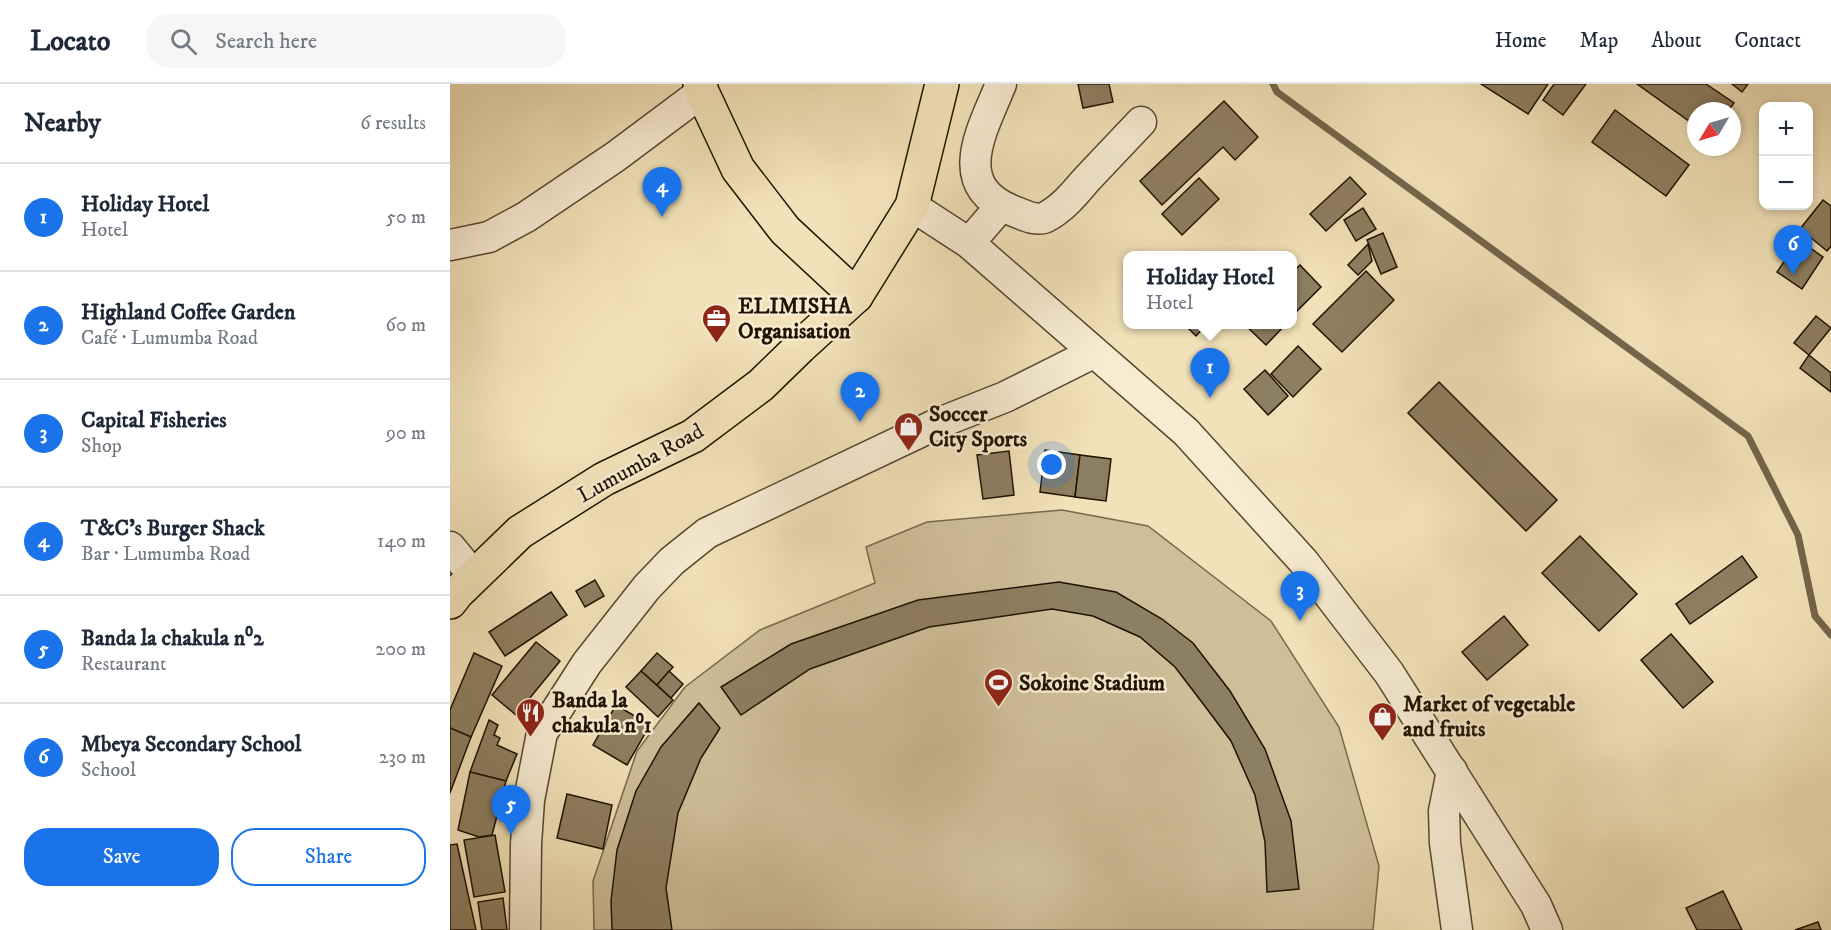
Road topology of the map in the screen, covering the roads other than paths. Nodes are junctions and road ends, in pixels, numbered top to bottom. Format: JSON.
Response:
{"nodes":[{"id":1,"x":942,"y":84,"type":"edge"},
{"id":2,"x":1001,"y":84,"type":"edge"},
{"id":3,"x":701,"y":88,"type":"edge"},
{"id":4,"x":1141,"y":122,"type":"dead end"},
{"id":5,"x":912,"y":206,"type":"junction"},
{"id":6,"x":1001,"y":206,"type":"junction"},
{"id":7,"x":969,"y":243,"type":"junction"},
{"id":8,"x":450,"y":245,"type":"edge"},
{"id":9,"x":856,"y":296,"type":"junction"},
{"id":10,"x":1094,"y":353,"type":"junction"},
{"id":11,"x":450,"y":547,"type":"edge"},
{"id":12,"x":474,"y":576,"type":"junction"},
{"id":13,"x":450,"y":602,"type":"edge"},
{"id":14,"x":1452,"y":771,"type":"junction"},
{"id":15,"x":525,"y":930,"type":"edge"},
{"id":16,"x":1457,"y":930,"type":"edge"},
{"id":17,"x":1547,"y":930,"type":"edge"}],
"edges":[{"from":1,"to":5,"type":"main road","name":"Lumumba Road"},
{"from":2,"to":6,"type":"street"},
{"from":3,"to":8,"type":"street"},
{"from":3,"to":9,"type":"main road"},
{"from":4,"to":6,"type":"street"},
{"from":5,"to":7,"type":"street"},
{"from":5,"to":9,"type":"main road","name":"Lumumba Road"},
{"from":6,"to":7,"type":"street"},
{"from":7,"to":10,"type":"street"},
{"from":9,"to":12,"type":"main road","name":"Lumumba Road"},
{"from":10,"to":14,"type":"street"},
{"from":10,"to":15,"type":"street"},
{"from":11,"to":12,"type":"street"},
{"from":12,"to":13,"type":"main road","name":"Lumumba Road"},
{"from":14,"to":16,"type":"street"},
{"from":14,"to":17,"type":"street"}]}
